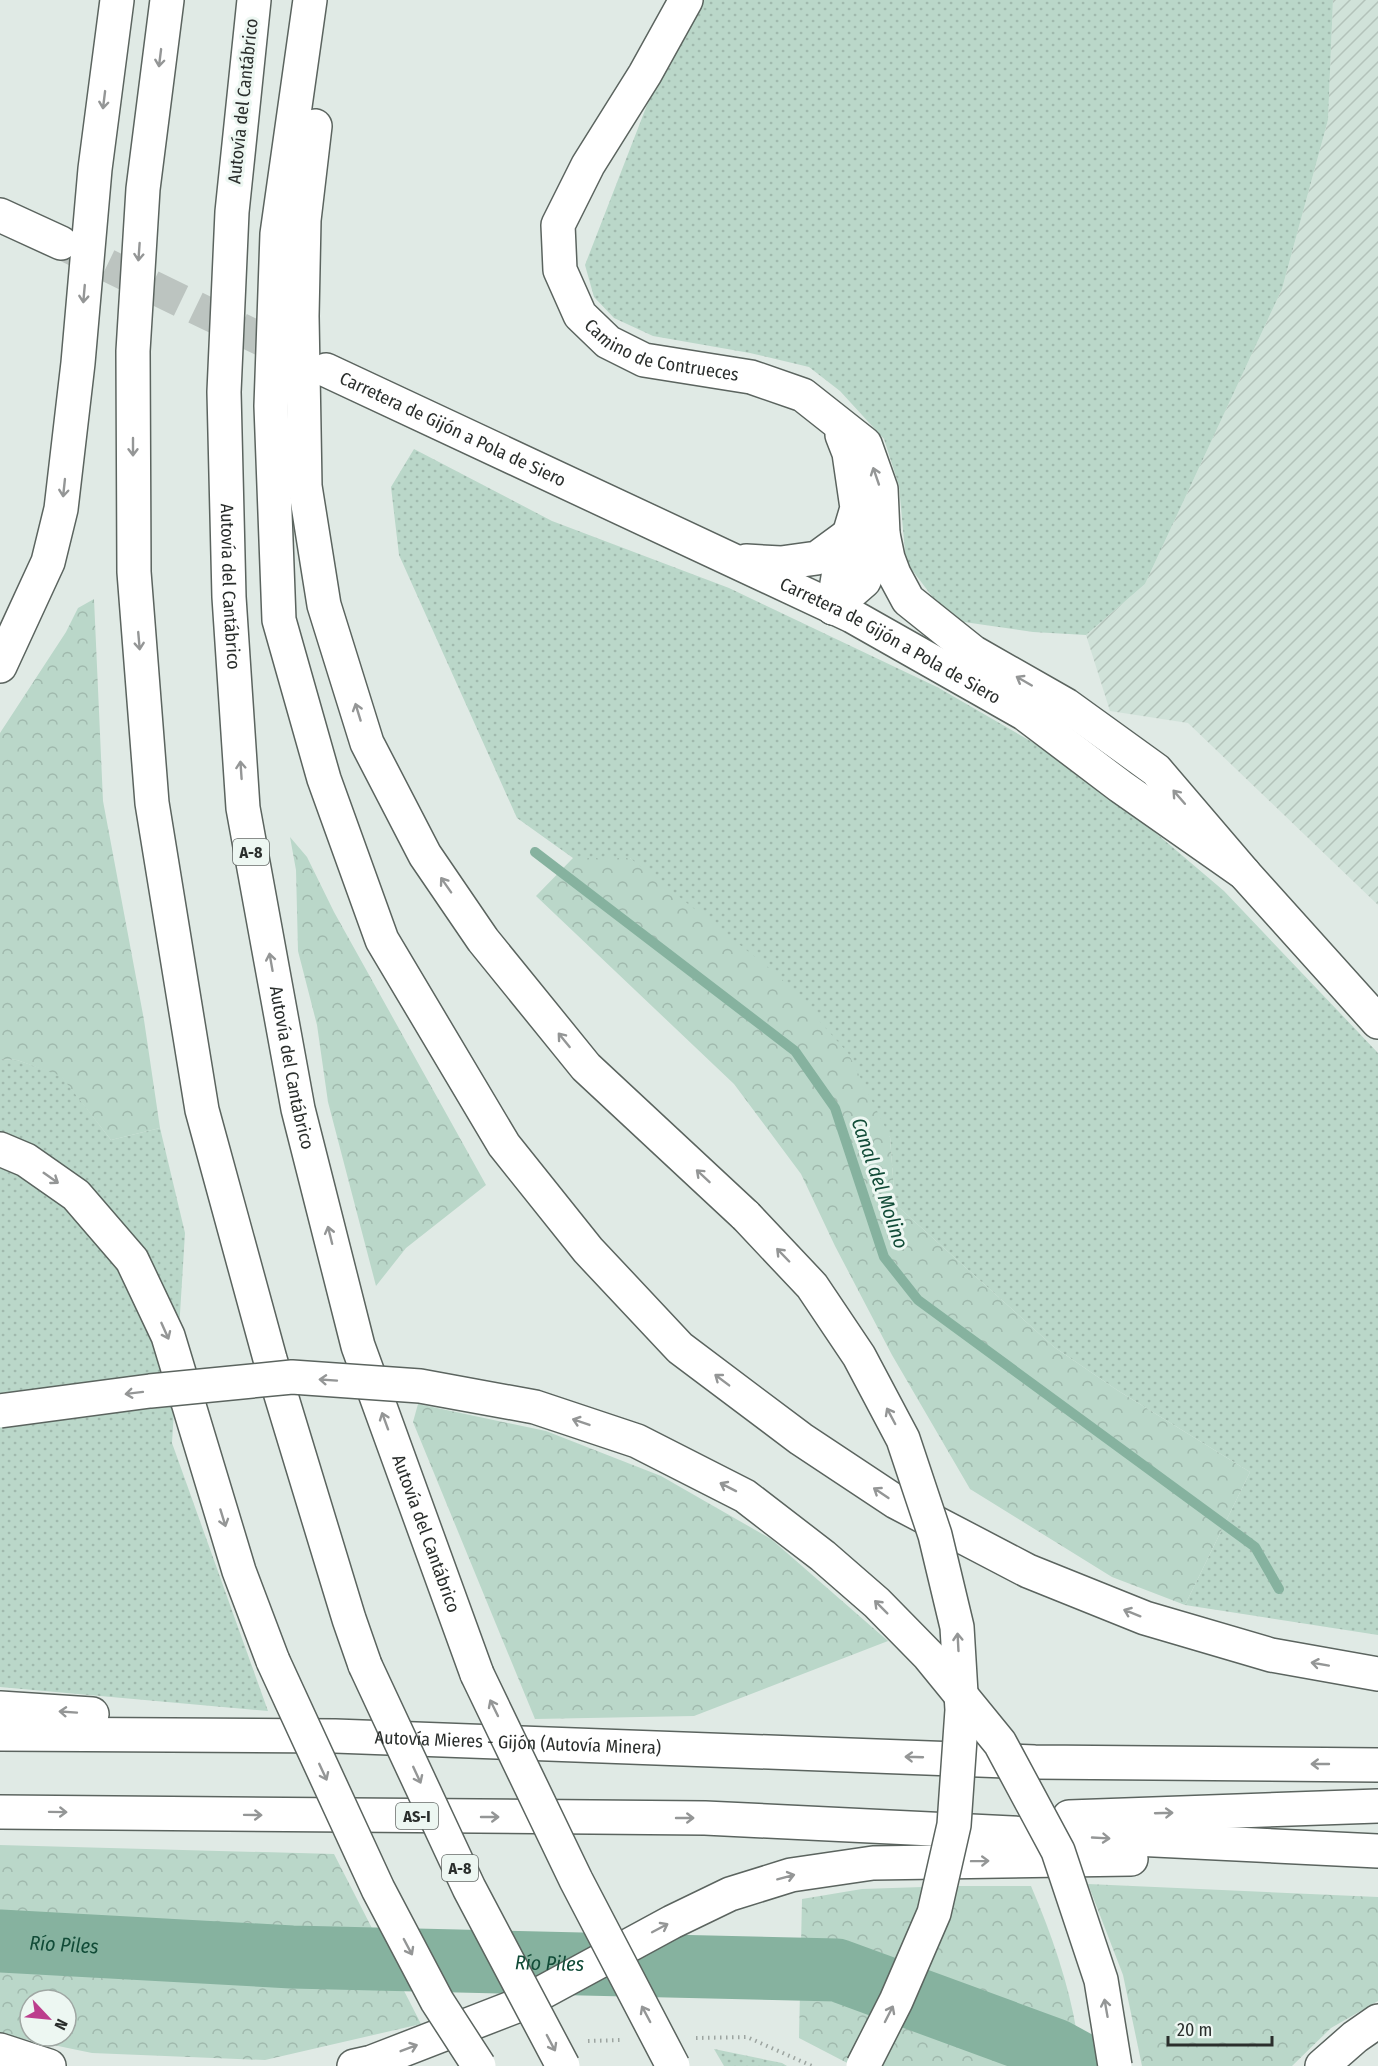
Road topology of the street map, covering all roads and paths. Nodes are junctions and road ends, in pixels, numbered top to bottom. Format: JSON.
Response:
{"nodes":[{"id":1,"x":117,"y":0,"type":"edge"},
{"id":2,"x":167,"y":0,"type":"edge"},
{"id":3,"x":254,"y":0,"type":"edge"},
{"id":4,"x":310,"y":0,"type":"edge"},
{"id":5,"x":330,"y":0,"type":"edge"},
{"id":6,"x":686,"y":0,"type":"edge"},
{"id":7,"x":0,"y":215,"type":"edge"},
{"id":8,"x":61,"y":243,"type":"tunnel mouth"},
{"id":9,"x":326,"y":370,"type":"tunnel mouth"},
{"id":10,"x":837,"y":422,"type":"junction"},
{"id":11,"x":883,"y":534,"type":"junction"},
{"id":12,"x":847,"y":536,"type":"junction"},
{"id":13,"x":732,"y":561,"type":"junction"},
{"id":14,"x":833,"y":608,"type":"junction"},
{"id":15,"x":0,"y":666,"type":"edge"},
{"id":16,"x":1244,"y":873,"type":"junction"},
{"id":17,"x":1378,"y":1022,"type":"edge"},
{"id":18,"x":0,"y":1149,"type":"edge"},
{"id":19,"x":0,"y":1411,"type":"edge"},
{"id":20,"x":1378,"y":1674,"type":"edge"},
{"id":21,"x":0,"y":1708,"type":"edge"},
{"id":22,"x":0,"y":1734,"type":"edge"},
{"id":23,"x":335,"y":1736,"type":"junction"},
{"id":24,"x":1035,"y":1762,"type":"junction"},
{"id":25,"x":1378,"y":1765,"type":"edge"},
{"id":26,"x":1378,"y":1800,"type":"edge"},
{"id":27,"x":1378,"y":1806,"type":"edge"},
{"id":28,"x":0,"y":1812,"type":"edge"},
{"id":29,"x":833,"y":1825,"type":"junction"},
{"id":30,"x":1378,"y":1852,"type":"edge"},
{"id":31,"x":1378,"y":2021,"type":"edge"},
{"id":32,"x":0,"y":2049,"type":"edge"},
{"id":33,"x":49,"y":2066,"type":"edge"},
{"id":34,"x":354,"y":2066,"type":"edge"},
{"id":35,"x":479,"y":2066,"type":"edge"},
{"id":36,"x":563,"y":2066,"type":"edge"},
{"id":37,"x":673,"y":2066,"type":"edge"},
{"id":38,"x":863,"y":2066,"type":"edge"},
{"id":39,"x":1115,"y":2066,"type":"edge"},
{"id":40,"x":1322,"y":2066,"type":"edge"}],
"edges":[{"from":1,"to":15,"type":"main road","one_way":true},
{"from":2,"to":36,"type":"main road","number":"A-8","one_way":true,"bridge":true},
{"from":37,"to":3,"type":"main road","name":"Autovía del Cantábrico","number":"A-8","one_way":true,"bridge":true},
{"from":20,"to":4,"type":"main road","one_way":true},
{"from":38,"to":5,"type":"main road","one_way":true,"bridge":true},
{"from":6,"to":10,"type":"main road","name":"Camino de Contrueces"},
{"from":7,"to":8,"type":"main road"},
{"from":9,"to":13,"type":"main road","name":"Carretera de Gijón a Pola de Siero"},
{"from":11,"to":10,"type":"main road","name":"Camino de Contrueces","one_way":true},
{"from":10,"to":12,"type":"main road"},
{"from":11,"to":14,"type":"main road"},
{"from":16,"to":11,"type":"main road","one_way":true},
{"from":12,"to":13,"type":"main road"},
{"from":12,"to":14,"type":"main road"},
{"from":13,"to":14,"type":"main road","name":"Carretera de Gijón a Pola de Siero"},
{"from":14,"to":16,"type":"main road","name":"Carretera de Gijón a Pola de Siero"},
{"from":16,"to":17,"type":"main road","name":"Carretera de Gijón a Pola de Siero"},
{"from":18,"to":35,"type":"main road","one_way":true,"bridge":true},
{"from":39,"to":19,"type":"main road","one_way":true,"bridge":true},
{"from":23,"to":21,"type":"main road","one_way":true},
{"from":22,"to":23,"type":"main road","name":"Autovía Mieres - Gijón (Autovía Minera)"},
{"from":24,"to":23,"type":"main road","name":"Autovía Mieres - Gijón (Autovía Minera)","one_way":true},
{"from":25,"to":24,"type":"main road","one_way":true},
{"from":24,"to":26,"type":"main road"},
{"from":29,"to":27,"type":"main road","one_way":true},
{"from":28,"to":29,"type":"main road","number":"AS-I","one_way":true},
{"from":29,"to":30,"type":"main road","one_way":true},
{"from":34,"to":30,"type":"main road","one_way":true,"bridge":true},
{"from":31,"to":40,"type":"main road"},
{"from":32,"to":33,"type":"main road"}]}
